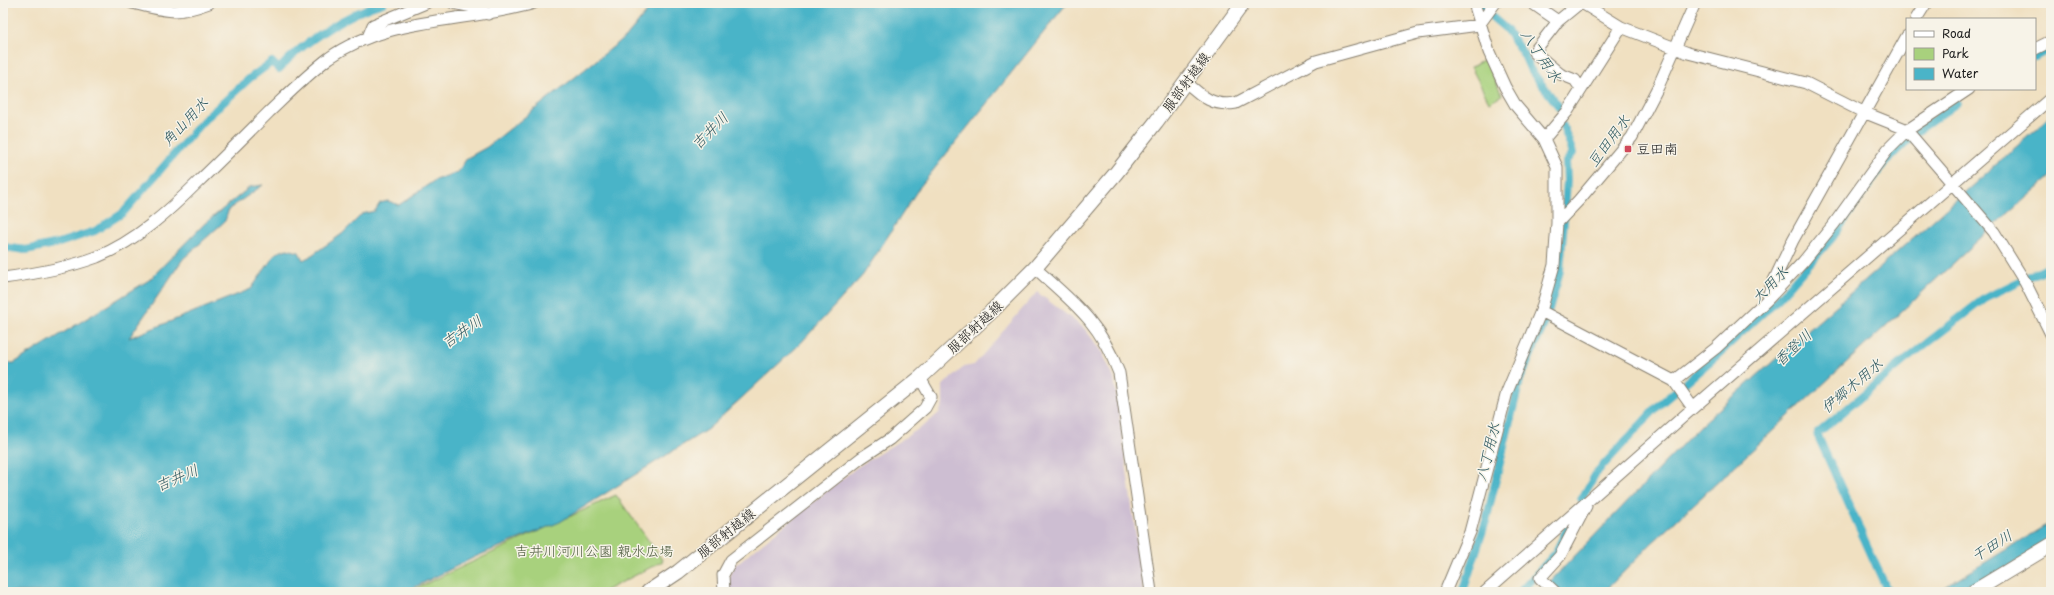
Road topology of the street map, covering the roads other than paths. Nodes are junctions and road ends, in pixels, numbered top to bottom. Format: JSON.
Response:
{"nodes":[{"id":1,"x":132,"y":3,"type":"edge"},
{"id":2,"x":209,"y":3,"type":"edge"},
{"id":3,"x":426,"y":3,"type":"edge"},
{"id":4,"x":453,"y":3,"type":"edge"},
{"id":5,"x":534,"y":3,"type":"edge"},
{"id":6,"x":1243,"y":3,"type":"edge"},
{"id":7,"x":1474,"y":3,"type":"edge"},
{"id":8,"x":1495,"y":3,"type":"edge"},
{"id":9,"x":1532,"y":3,"type":"edge"},
{"id":10,"x":1581,"y":3,"type":"edge"},
{"id":11,"x":1695,"y":3,"type":"edge"},
{"id":12,"x":1926,"y":3,"type":"edge"},
{"id":13,"x":488,"y":14,"type":"junction"},
{"id":14,"x":1917,"y":18,"type":"edge"},
{"id":15,"x":1558,"y":20,"type":"junction"},
{"id":16,"x":1479,"y":25,"type":"junction"},
{"id":17,"x":1621,"y":27,"type":"junction"},
{"id":18,"x":368,"y":37,"type":"junction"},
{"id":19,"x":1906,"y":38,"type":"edge"},
{"id":20,"x":2051,"y":41,"type":"edge"},
{"id":21,"x":1675,"y":48,"type":"junction"},
{"id":22,"x":2036,"y":48,"type":"edge"},
{"id":23,"x":1186,"y":82,"type":"junction"},
{"id":24,"x":1581,"y":89,"type":"junction"},
{"id":25,"x":1968,"y":90,"type":"edge"},
{"id":26,"x":2051,"y":98,"type":"edge"},
{"id":27,"x":1863,"y":112,"type":"junction"},
{"id":28,"x":1909,"y":134,"type":"junction"},
{"id":29,"x":1544,"y":139,"type":"junction"},
{"id":30,"x":1954,"y":186,"type":"junction"},
{"id":31,"x":1557,"y":223,"type":"junction"},
{"id":32,"x":1035,"y":268,"type":"junction"},
{"id":33,"x":3,"y":278,"type":"edge"},
{"id":34,"x":1767,"y":300,"type":"junction"},
{"id":35,"x":1541,"y":311,"type":"junction"},
{"id":36,"x":2051,"y":334,"type":"edge"},
{"id":37,"x":920,"y":378,"type":"junction"},
{"id":38,"x":1677,"y":386,"type":"junction"},
{"id":39,"x":1693,"y":408,"type":"junction"},
{"id":40,"x":1588,"y":502,"type":"junction"},
{"id":41,"x":2051,"y":545,"type":"edge"},
{"id":42,"x":648,"y":592,"type":"edge"},
{"id":43,"x":724,"y":592,"type":"edge"},
{"id":44,"x":1151,"y":592,"type":"edge"},
{"id":45,"x":1445,"y":592,"type":"edge"},
{"id":46,"x":1485,"y":592,"type":"edge"},
{"id":47,"x":1555,"y":592,"type":"edge"},
{"id":48,"x":1973,"y":592,"type":"edge"}],
"edges":[{"from":1,"to":2,"type":"street"},
{"from":3,"to":18,"type":"street"},
{"from":4,"to":13,"type":"street"},
{"from":5,"to":13,"type":"street"},
{"from":6,"to":23,"type":"main road","name":"服部射越線"},
{"from":7,"to":16,"type":"street"},
{"from":8,"to":16,"type":"street"},
{"from":9,"to":15,"type":"street"},
{"from":10,"to":15,"type":"street"},
{"from":10,"to":17,"type":"street"},
{"from":11,"to":21,"type":"street"},
{"from":12,"to":14,"type":"street"},
{"from":13,"to":18,"type":"street"},
{"from":15,"to":24,"type":"street"},
{"from":16,"to":23,"type":"street"},
{"from":16,"to":29,"type":"street"},
{"from":17,"to":21,"type":"street"},
{"from":17,"to":24,"type":"street"},
{"from":18,"to":33,"type":"street"},
{"from":19,"to":27,"type":"street"},
{"from":20,"to":22,"type":"street"},
{"from":21,"to":27,"type":"street"},
{"from":21,"to":31,"type":"street"},
{"from":23,"to":32,"type":"main road","name":"服部射越線"},
{"from":24,"to":29,"type":"street"},
{"from":25,"to":28,"type":"street"},
{"from":26,"to":30,"type":"street"},
{"from":27,"to":28,"type":"street"},
{"from":27,"to":34,"type":"street"},
{"from":28,"to":30,"type":"street"},
{"from":28,"to":34,"type":"street"},
{"from":29,"to":31,"type":"street"},
{"from":30,"to":36,"type":"street"},
{"from":30,"to":39,"type":"street"},
{"from":31,"to":35,"type":"street"},
{"from":32,"to":37,"type":"main road","name":"服部射越線"},
{"from":32,"to":44,"type":"street"},
{"from":34,"to":38,"type":"street"},
{"from":35,"to":38,"type":"street"},
{"from":35,"to":45,"type":"street"},
{"from":37,"to":42,"type":"main road","name":"服部射越線"},
{"from":37,"to":43,"type":"street"},
{"from":38,"to":39,"type":"street"},
{"from":39,"to":40,"type":"street"},
{"from":40,"to":46,"type":"street"},
{"from":40,"to":47,"type":"street"},
{"from":41,"to":48,"type":"main road"}]}
